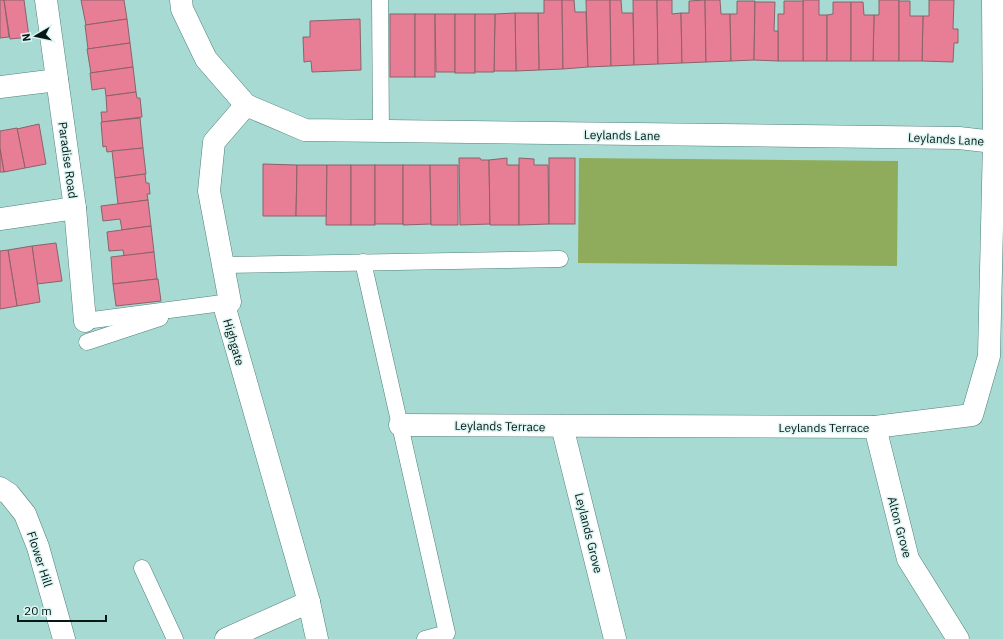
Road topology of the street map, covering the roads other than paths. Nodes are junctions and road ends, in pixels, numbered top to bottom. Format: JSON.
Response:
{"nodes":[{"id":1,"x":46,"y":0,"type":"edge"},
{"id":2,"x":181,"y":0,"type":"edge"},
{"id":3,"x":380,"y":0,"type":"edge"},
{"id":4,"x":993,"y":0,"type":"edge"},
{"id":5,"x":57,"y":80,"type":"junction"},
{"id":6,"x":0,"y":87,"type":"edge"},
{"id":7,"x":246,"y":105,"type":"junction"},
{"id":8,"x":381,"y":132,"type":"junction"},
{"id":9,"x":999,"y":143,"type":"edge"},
{"id":10,"x":75,"y":208,"type":"junction"},
{"id":11,"x":0,"y":219,"type":"edge"},
{"id":12,"x":560,"y":259,"type":"dead end"},
{"id":13,"x":363,"y":262,"type":"junction"},
{"id":14,"x":223,"y":265,"type":"junction"},
{"id":15,"x":227,"y":303,"type":"junction"},
{"id":16,"x":86,"y":332,"type":"joint"},
{"id":17,"x":400,"y":425,"type":"junction"},
{"id":18,"x":562,"y":426,"type":"junction"},
{"id":19,"x":875,"y":427,"type":"junction"},
{"id":20,"x":0,"y":488,"type":"edge"},
{"id":21,"x":142,"y":568,"type":"dead end"},
{"id":22,"x":309,"y":602,"type":"junction"},
{"id":23,"x":64,"y":639,"type":"edge"},
{"id":24,"x":175,"y":639,"type":"edge"},
{"id":25,"x":226,"y":639,"type":"edge"},
{"id":26,"x":317,"y":639,"type":"edge"},
{"id":27,"x":426,"y":639,"type":"edge"},
{"id":28,"x":615,"y":639,"type":"edge"},
{"id":29,"x":958,"y":639,"type":"edge"}],
"edges":[{"from":1,"to":5,"type":"street","name":"Paradise Road"},
{"from":2,"to":7,"type":"street"},
{"from":3,"to":8,"type":"lane"},
{"from":4,"to":9,"type":"street"},
{"from":5,"to":6,"type":"street"},
{"from":5,"to":10,"type":"street","name":"Paradise Road"},
{"from":7,"to":8,"type":"street","name":"Leylands Lane"},
{"from":7,"to":14,"type":"street","name":"Highgate"},
{"from":8,"to":9,"type":"street","name":"Leylands Lane"},
{"from":9,"to":19,"type":"street","name":"Leylands Terrace"},
{"from":10,"to":11,"type":"street"},
{"from":10,"to":16,"type":"street","name":"Paradise Road"},
{"from":12,"to":13,"type":"lane"},
{"from":13,"to":14,"type":"lane"},
{"from":13,"to":17,"type":"lane"},
{"from":14,"to":15,"type":"street","name":"Highgate"},
{"from":15,"to":16,"type":"lane"},
{"from":15,"to":22,"type":"street","name":"Highgate"},
{"from":17,"to":18,"type":"street","name":"Leylands Terrace"},
{"from":17,"to":27,"type":"lane"},
{"from":18,"to":19,"type":"street","name":"Leylands Terrace"},
{"from":18,"to":28,"type":"street","name":"Leylands Grove"},
{"from":19,"to":29,"type":"street","name":"Alton Grove"},
{"from":20,"to":23,"type":"street","name":"Flower Hill"},
{"from":21,"to":24,"type":"lane"},
{"from":22,"to":25,"type":"street"},
{"from":22,"to":26,"type":"street","name":"Highgate"}]}
